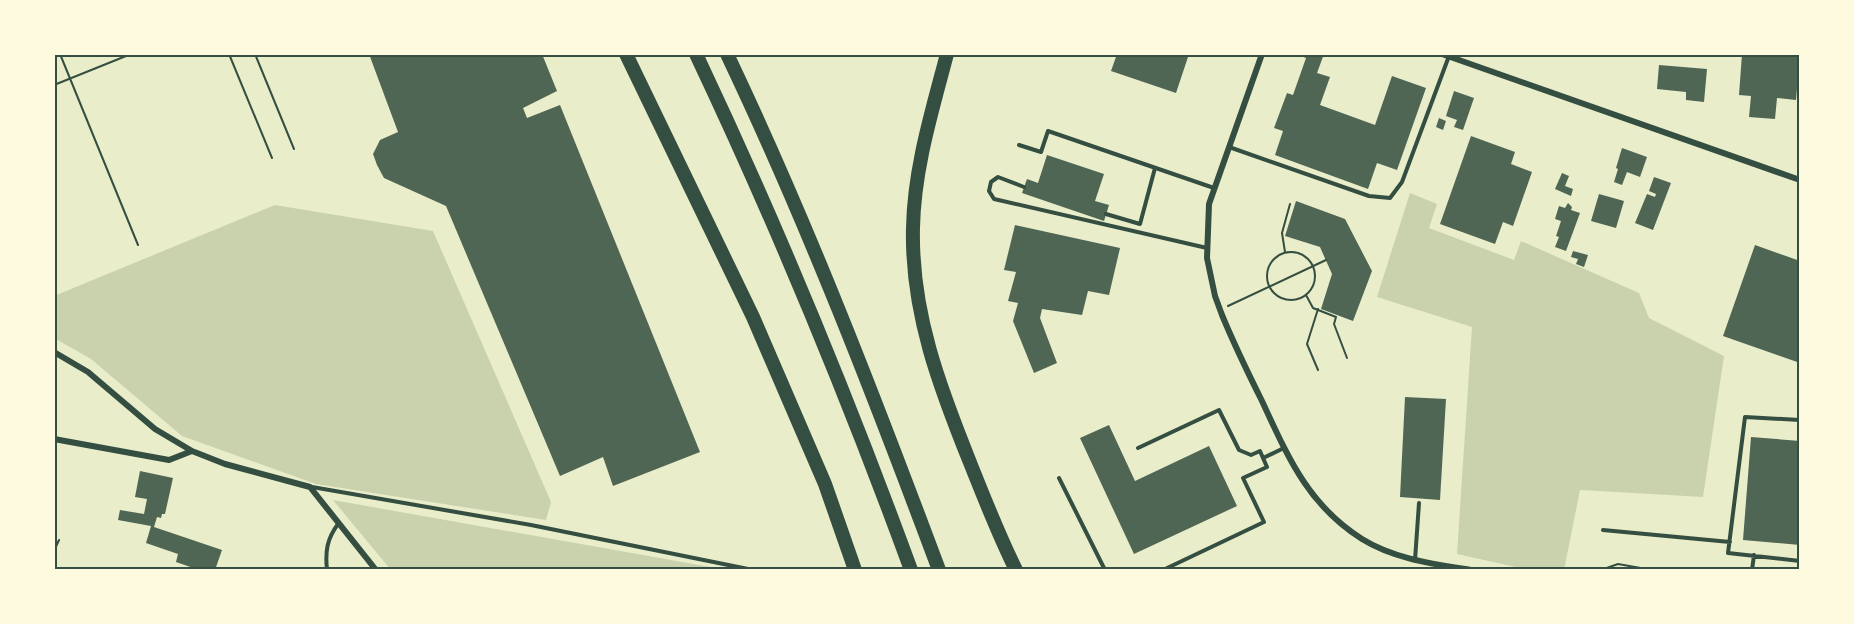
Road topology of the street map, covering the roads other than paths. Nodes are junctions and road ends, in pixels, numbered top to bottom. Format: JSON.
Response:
{"nodes":[{"id":1,"x":626,"y":54,"type":"edge"},
{"id":2,"x":696,"y":54,"type":"edge"},
{"id":3,"x":727,"y":54,"type":"edge"},
{"id":4,"x":947,"y":54,"type":"edge"},
{"id":5,"x":1262,"y":54,"type":"edge"},
{"id":6,"x":1445,"y":55,"type":"edge"},
{"id":7,"x":1019,"y":145,"type":"dead end"},
{"id":8,"x":1228,"y":147,"type":"junction"},
{"id":9,"x":1155,"y":168,"type":"junction"},
{"id":10,"x":1800,"y":180,"type":"edge"},
{"id":11,"x":1024,"y":187,"type":"dead end"},
{"id":12,"x":1214,"y":188,"type":"junction"},
{"id":13,"x":1106,"y":214,"type":"dead end"},
{"id":14,"x":1207,"y":248,"type":"junction"},
{"id":15,"x":54,"y":351,"type":"edge"},
{"id":16,"x":1800,"y":420,"type":"edge"},
{"id":17,"x":54,"y":439,"type":"edge"},
{"id":18,"x":1138,"y":448,"type":"dead end"},
{"id":19,"x":1284,"y":448,"type":"junction"},
{"id":20,"x":192,"y":452,"type":"junction"},
{"id":21,"x":1263,"y":458,"type":"junction"},
{"id":22,"x":1059,"y":478,"type":"dead end"},
{"id":23,"x":310,"y":487,"type":"junction"},
{"id":24,"x":1419,"y":503,"type":"dead end"},
{"id":25,"x":991,"y":513,"type":"junction"},
{"id":26,"x":338,"y":524,"type":"junction"},
{"id":27,"x":1602,"y":530,"type":"dead end"},
{"id":28,"x":900,"y":541,"type":"junction"},
{"id":29,"x":1730,"y":543,"type":"junction"},
{"id":30,"x":1754,"y":555,"type":"junction"},
{"id":31,"x":1415,"y":560,"type":"junction"},
{"id":32,"x":1800,"y":561,"type":"edge"},
{"id":33,"x":374,"y":567,"type":"edge"},
{"id":34,"x":327,"y":570,"type":"edge"},
{"id":35,"x":365,"y":570,"type":"edge"},
{"id":36,"x":753,"y":570,"type":"edge"},
{"id":37,"x":855,"y":570,"type":"edge"},
{"id":38,"x":903,"y":570,"type":"edge"},
{"id":39,"x":911,"y":570,"type":"edge"},
{"id":40,"x":939,"y":570,"type":"edge"},
{"id":41,"x":1010,"y":570,"type":"edge"},
{"id":42,"x":1016,"y":570,"type":"edge"},
{"id":43,"x":1105,"y":570,"type":"edge"},
{"id":44,"x":1164,"y":570,"type":"edge"},
{"id":45,"x":1471,"y":570,"type":"edge"},
{"id":46,"x":1752,"y":570,"type":"edge"}],
"edges":[{"from":1,"to":37,"type":"highway"},
{"from":2,"to":28,"type":"highway"},
{"from":3,"to":40,"type":"highway"},
{"from":4,"to":25,"type":"highway"},
{"from":5,"to":8,"type":"street"},
{"from":6,"to":8,"type":"lane"},
{"from":6,"to":10,"type":"street"},
{"from":7,"to":9,"type":"lane"},
{"from":8,"to":12,"type":"street"},
{"from":9,"to":12,"type":"lane"},
{"from":9,"to":13,"type":"lane"},
{"from":11,"to":14,"type":"lane"},
{"from":12,"to":14,"type":"street"},
{"from":14,"to":19,"type":"street"},
{"from":15,"to":20,"type":"street"},
{"from":16,"to":29,"type":"lane"},
{"from":17,"to":20,"type":"street"},
{"from":18,"to":21,"type":"lane"},
{"from":19,"to":21,"type":"lane"},
{"from":19,"to":31,"type":"street"},
{"from":20,"to":23,"type":"street"},
{"from":21,"to":44,"type":"lane"},
{"from":22,"to":43,"type":"lane"},
{"from":23,"to":26,"type":"street"},
{"from":23,"to":36,"type":"lane"},
{"from":24,"to":31,"type":"lane"},
{"from":25,"to":41,"type":"highway"},
{"from":25,"to":42,"type":"highway"},
{"from":26,"to":33,"type":"street"},
{"from":26,"to":34,"type":"lane"},
{"from":27,"to":29,"type":"lane"},
{"from":28,"to":38,"type":"highway"},
{"from":28,"to":39,"type":"highway"},
{"from":29,"to":30,"type":"lane"},
{"from":30,"to":32,"type":"lane"},
{"from":30,"to":46,"type":"lane"},
{"from":31,"to":45,"type":"street"},
{"from":33,"to":35,"type":"lane"}]}
